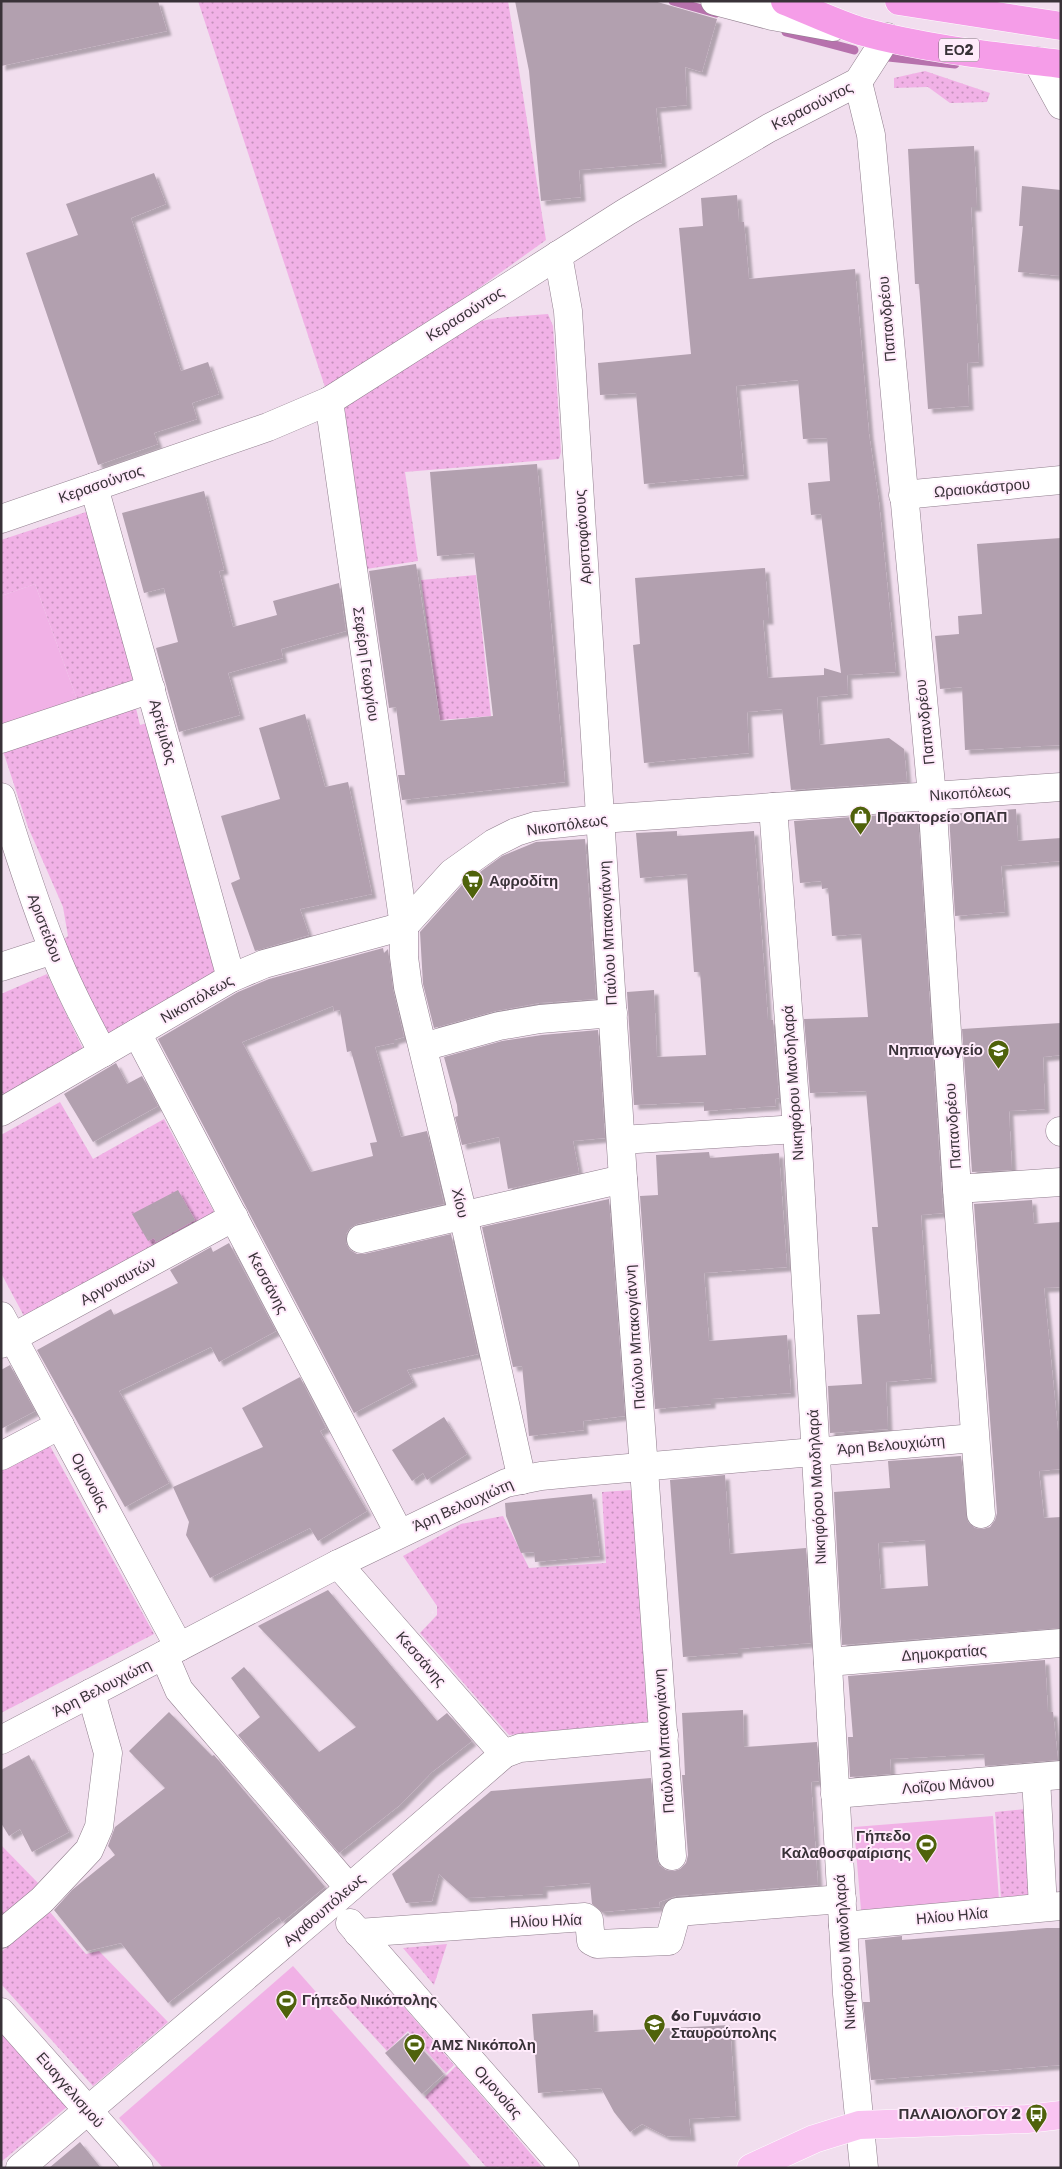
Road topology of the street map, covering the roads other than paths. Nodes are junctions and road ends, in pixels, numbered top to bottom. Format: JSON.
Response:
{"nodes":[{"id":1,"x":715,"y":1,"type":"edge"},
{"id":2,"x":785,"y":1,"type":"edge"},
{"id":3,"x":900,"y":1,"type":"edge"},
{"id":4,"x":1061,"y":26,"type":"edge"},
{"id":5,"x":859,"y":30,"type":"junction"},
{"id":6,"x":887,"y":37,"type":"junction"},
{"id":7,"x":1049,"y":62,"type":"edge"},
{"id":8,"x":858,"y":82,"type":"junction"},
{"id":9,"x":1061,"y":105,"type":"edge"},
{"id":10,"x":558,"y":255,"type":"junction"},
{"id":11,"x":329,"y":401,"type":"junction"},
{"id":12,"x":1061,"y":480,"type":"edge"},
{"id":13,"x":94,"y":487,"type":"junction"},
{"id":14,"x":903,"y":495,"type":"junction"},
{"id":15,"x":1,"y":519,"type":"edge"},
{"id":16,"x":151,"y":689,"type":"junction"},
{"id":17,"x":1,"y":739,"type":"edge"},
{"id":18,"x":1061,"y":787,"type":"edge"},
{"id":19,"x":932,"y":796,"type":"junction"},
{"id":20,"x":1,"y":797,"type":"edge"},
{"id":21,"x":773,"y":807,"type":"junction"},
{"id":22,"x":601,"y":819,"type":"junction"},
{"id":23,"x":404,"y":926,"type":"junction"},
{"id":24,"x":53,"y":950,"type":"junction"},
{"id":25,"x":1,"y":967,"type":"edge"},
{"id":26,"x":231,"y":978,"type":"junction"},
{"id":27,"x":613,"y":1013,"type":"junction"},
{"id":28,"x":136,"y":1033,"type":"junction"},
{"id":29,"x":423,"y":1047,"type":"junction"},
{"id":30,"x":102,"y":1053,"type":"junction"},
{"id":31,"x":2,"y":1110,"type":"edge"},
{"id":32,"x":797,"y":1129,"type":"junction"},
{"id":33,"x":620,"y":1140,"type":"junction"},
{"id":34,"x":623,"y":1179,"type":"junction"},
{"id":35,"x":1061,"y":1182,"type":"edge"},
{"id":36,"x":957,"y":1189,"type":"junction"},
{"id":37,"x":462,"y":1215,"type":"junction"},
{"id":38,"x":234,"y":1217,"type":"junction"},
{"id":39,"x":361,"y":1239,"type":"dead end"},
{"id":40,"x":5,"y":1333,"type":"edge"},
{"id":41,"x":60,"y":1425,"type":"junction"},
{"id":42,"x":974,"y":1438,"type":"junction"},
{"id":43,"x":815,"y":1451,"type":"junction"},
{"id":44,"x":1,"y":1456,"type":"edge"},
{"id":45,"x":645,"y":1467,"type":"junction"},
{"id":46,"x":522,"y":1480,"type":"junction"},
{"id":47,"x":981,"y":1514,"type":"dead end"},
{"id":48,"x":399,"y":1533,"type":"junction"},
{"id":49,"x":338,"y":1564,"type":"junction"},
{"id":50,"x":1061,"y":1644,"type":"edge"},
{"id":51,"x":172,"y":1651,"type":"junction"},
{"id":52,"x":828,"y":1662,"type":"junction"},
{"id":53,"x":91,"y":1694,"type":"junction"},
{"id":54,"x":664,"y":1735,"type":"junction"},
{"id":55,"x":1,"y":1740,"type":"edge"},
{"id":56,"x":504,"y":1754,"type":"junction"},
{"id":57,"x":1048,"y":1776,"type":"edge"},
{"id":58,"x":835,"y":1794,"type":"junction"},
{"id":59,"x":672,"y":1856,"type":"dead end"},
{"id":60,"x":341,"y":1896,"type":"junction"},
{"id":61,"x":842,"y":1899,"type":"junction"},
{"id":62,"x":1052,"y":1907,"type":"edge"},
{"id":63,"x":844,"y":1926,"type":"junction"},
{"id":64,"x":358,"y":1933,"type":"junction"},
{"id":65,"x":1,"y":1934,"type":"edge"},
{"id":66,"x":1,"y":2012,"type":"edge"},
{"id":67,"x":87,"y":2111,"type":"junction"},
{"id":68,"x":1061,"y":2115,"type":"edge"},
{"id":69,"x":859,"y":2125,"type":"junction"},
{"id":70,"x":20,"y":2168,"type":"edge"},
{"id":71,"x":139,"y":2168,"type":"edge"},
{"id":72,"x":565,"y":2168,"type":"edge"},
{"id":73,"x":752,"y":2168,"type":"edge"},
{"id":74,"x":864,"y":2168,"type":"edge"}],
"edges":[{"from":1,"to":5,"type":"street"},
{"from":2,"to":5,"type":"highway","number":"ΕΟ2"},
{"from":3,"to":4,"type":"highway"},
{"from":5,"to":6,"type":"highway","number":"ΕΟ2"},
{"from":6,"to":7,"type":"highway","number":"ΕΟ2"},
{"from":6,"to":8,"type":"street","name":"Κερασούντος"},
{"from":7,"to":9,"type":"street"},
{"from":8,"to":10,"type":"street","name":"Κερασούντος"},
{"from":8,"to":14,"type":"street","name":"Παπανδρέου"},
{"from":10,"to":11,"type":"street","name":"Κερασούντος"},
{"from":10,"to":22,"type":"street","name":"Αριστοφάνoυς"},
{"from":11,"to":13,"type":"street","name":"Κερασούντος"},
{"from":11,"to":23,"type":"street","name":"Σεφέρη Γεωργίου"},
{"from":12,"to":14,"type":"street","name":"Ωραιοκάστρου"},
{"from":13,"to":15,"type":"street","name":"Κερασούντος"},
{"from":13,"to":16,"type":"street","name":"Αρτέμιδος"},
{"from":14,"to":19,"type":"street","name":"Παπανδρέου"},
{"from":16,"to":17,"type":"street"},
{"from":16,"to":26,"type":"street","name":"Αρτέμιδος"},
{"from":18,"to":19,"type":"street","name":"Νικοπόλεως"},
{"from":19,"to":21,"type":"street","name":"Νικοπόλεως"},
{"from":19,"to":36,"type":"street","name":"Παπανδρέου"},
{"from":20,"to":24,"type":"street","name":"Αριστείδου"},
{"from":21,"to":22,"type":"street","name":"Νικοπόλεως"},
{"from":21,"to":32,"type":"street","name":"Νικηφόρου Μανδηλαρά"},
{"from":22,"to":23,"type":"street","name":"Νικοπόλεως"},
{"from":22,"to":27,"type":"street","name":"Παύλου Μπακογιάννη"},
{"from":23,"to":26,"type":"street","name":"Νικοπόλεως"},
{"from":23,"to":29,"type":"street","name":"Χίου"},
{"from":24,"to":25,"type":"street"},
{"from":24,"to":30,"type":"street","name":"Αριστείδου"},
{"from":26,"to":28,"type":"street","name":"Νικοπόλεως"},
{"from":27,"to":29,"type":"street"},
{"from":27,"to":33,"type":"street","name":"Παύλου Μπακογιάννη"},
{"from":28,"to":30,"type":"street","name":"Νικοπόλεως"},
{"from":28,"to":38,"type":"street","name":"Κεσσάνης"},
{"from":29,"to":37,"type":"street","name":"Χίου"},
{"from":30,"to":31,"type":"street","name":"Νικοπόλεως"},
{"from":32,"to":33,"type":"street"},
{"from":32,"to":43,"type":"street","name":"Νικηφόρου Μανδηλαρά"},
{"from":33,"to":34,"type":"street","name":"Παύλου Μπακογιάννη"},
{"from":34,"to":37,"type":"street"},
{"from":34,"to":45,"type":"street","name":"Παύλου Μπακογιάννη"},
{"from":35,"to":36,"type":"street"},
{"from":36,"to":42,"type":"street","name":"Παπανδρέου"},
{"from":37,"to":39,"type":"street"},
{"from":37,"to":46,"type":"street","name":"Χίου"},
{"from":38,"to":40,"type":"street","name":"Αργοναυτών"},
{"from":38,"to":48,"type":"street","name":"Κεσσάνης"},
{"from":40,"to":41,"type":"street","name":"Ομονοίας"},
{"from":41,"to":44,"type":"street"},
{"from":41,"to":51,"type":"street","name":"Ομονοίας"},
{"from":42,"to":43,"type":"street","name":"Άρη Βελουχιώτη"},
{"from":42,"to":47,"type":"street","name":"Παπανδρέου"},
{"from":43,"to":45,"type":"street","name":"Άρη Βελουχιώτη"},
{"from":43,"to":52,"type":"street","name":"Νικηφόρου Μανδηλαρά"},
{"from":45,"to":46,"type":"street","name":"Άρη Βελουχιώτη"},
{"from":45,"to":54,"type":"street","name":"Παύλου Μπακογιάννη"},
{"from":46,"to":48,"type":"street","name":"Άρη Βελουχιώτη"},
{"from":48,"to":49,"type":"street","name":"Άρη Βελουχιώτη"},
{"from":49,"to":51,"type":"street","name":"Άρη Βελουχιώτη"},
{"from":49,"to":56,"type":"street","name":"Κεσσάνης"},
{"from":50,"to":52,"type":"street","name":"Δημοκρατίας"},
{"from":51,"to":53,"type":"street","name":"Άρη Βελουχιώτη"},
{"from":51,"to":60,"type":"street","name":"Ομονοίας"},
{"from":52,"to":58,"type":"street","name":"Νικηφόρου Μανδηλαρά"},
{"from":53,"to":55,"type":"street","name":"Άρη Βελουχιώτη"},
{"from":53,"to":65,"type":"street"},
{"from":54,"to":56,"type":"street","name":"Αγαθουπόλεως"},
{"from":54,"to":59,"type":"street","name":"Παύλου Μπακογιάννη"},
{"from":56,"to":60,"type":"street","name":"Αγαθουπόλεως"},
{"from":57,"to":58,"type":"street","name":"Λοΐζου Μάνου"},
{"from":57,"to":62,"type":"street"},
{"from":58,"to":61,"type":"street","name":"Νικηφόρου Μανδηλαρά"},
{"from":60,"to":64,"type":"street","name":"Ομονοίας"},
{"from":60,"to":67,"type":"street","name":"Αγαθουπόλεως"},
{"from":61,"to":63,"type":"street","name":"Νικηφόρου Μανδηλαρά"},
{"from":61,"to":64,"type":"street","name":"Ηλίου Ηλία"},
{"from":62,"to":63,"type":"street","name":"Ηλίου Ηλία"},
{"from":63,"to":69,"type":"street","name":"Νικηφόρου Μανδηλαρά"},
{"from":64,"to":72,"type":"street","name":"Ομονοίας"},
{"from":66,"to":67,"type":"street","name":"Ευαγγελισμού"},
{"from":67,"to":70,"type":"street","name":"Αγαθουπόλεως"},
{"from":67,"to":71,"type":"street","name":"Ευαγγελισμού"},
{"from":68,"to":69,"type":"main road"},
{"from":69,"to":73,"type":"main road"},
{"from":69,"to":74,"type":"street","name":"Νικηφόρου Μανδηλαρά"}]}
